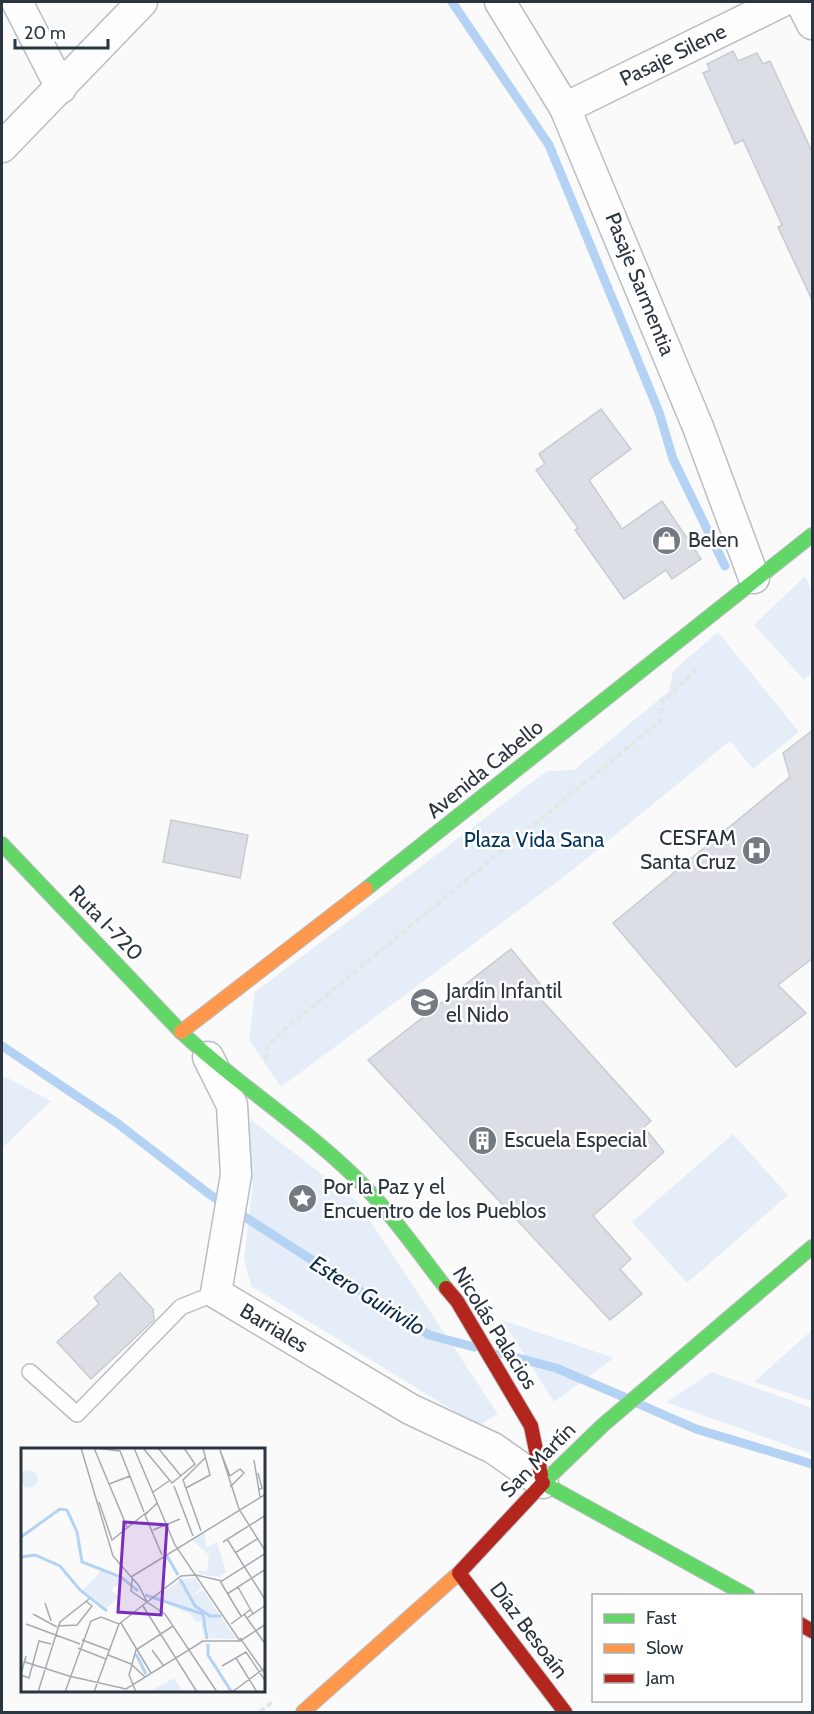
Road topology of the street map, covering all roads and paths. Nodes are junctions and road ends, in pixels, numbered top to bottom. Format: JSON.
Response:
{"nodes":[{"id":1,"x":18,"y":2,"type":"edge"},
{"id":2,"x":142,"y":2,"type":"edge"},
{"id":3,"x":500,"y":2,"type":"edge"},
{"id":4,"x":781,"y":2,"type":"edge"},
{"id":5,"x":801,"y":2,"type":"edge"},
{"id":6,"x":813,"y":24,"type":"edge"},
{"id":7,"x":61,"y":88,"type":"junction"},
{"id":8,"x":565,"y":108,"type":"junction"},
{"id":9,"x":2,"y":147,"type":"edge"},
{"id":10,"x":812,"y":538,"type":"edge"},
{"id":11,"x":754,"y":578,"type":"junction"},
{"id":12,"x":705,"y":662,"type":"dead end"},
{"id":13,"x":2,"y":844,"type":"edge"},
{"id":14,"x":181,"y":1032,"type":"junction"},
{"id":15,"x":208,"y":1057,"type":"junction"},
{"id":16,"x":264,"y":1098,"type":"junction"},
{"id":17,"x":813,"y":1247,"type":"edge"},
{"id":18,"x":216,"y":1293,"type":"junction"},
{"id":19,"x":30,"y":1372,"type":"dead end"},
{"id":20,"x":543,"y":1483,"type":"junction"},
{"id":21,"x":459,"y":1573,"type":"junction"},
{"id":22,"x":744,"y":1594,"type":"edge"},
{"id":23,"x":277,"y":1696,"type":"dead end"},
{"id":24,"x":260,"y":1713,"type":"edge"},
{"id":25,"x":303,"y":1713,"type":"edge"},
{"id":26,"x":565,"y":1713,"type":"edge"}],
"edges":[{"from":1,"to":7,"type":"street"},
{"from":2,"to":7,"type":"street"},
{"from":3,"to":8,"type":"street","name":"Pasaje Sarmentia"},
{"from":4,"to":8,"type":"street","name":"Pasaje Silene"},
{"from":5,"to":6,"type":"street"},
{"from":7,"to":9,"type":"street"},
{"from":8,"to":11,"type":"street","name":"Pasaje Sarmentia"},
{"from":10,"to":11,"type":"main road","name":"Avenida Cabello"},
{"from":11,"to":14,"type":"main road","name":"Avenida Cabello"},
{"from":12,"to":16,"type":"path"},
{"from":13,"to":14,"type":"main road","name":"Ruta I-720"},
{"from":14,"to":15,"type":"main road","name":"Nicolás Palacios"},
{"from":15,"to":16,"type":"main road","name":"Nicolás Palacios"},
{"from":15,"to":18,"type":"street","name":"Barriales"},
{"from":16,"to":20,"type":"main road","name":"Nicolás Palacios"},
{"from":17,"to":20,"type":"main road","name":"San Martín"},
{"from":18,"to":19,"type":"lane"},
{"from":18,"to":20,"type":"street","name":"Barriales"},
{"from":20,"to":21,"type":"main road","name":"San Martín"},
{"from":20,"to":22,"type":"main road"},
{"from":21,"to":25,"type":"main road","name":"San Martín"},
{"from":21,"to":26,"type":"main road","name":"Díaz Besoaín"},
{"from":23,"to":24,"type":"path"}]}
